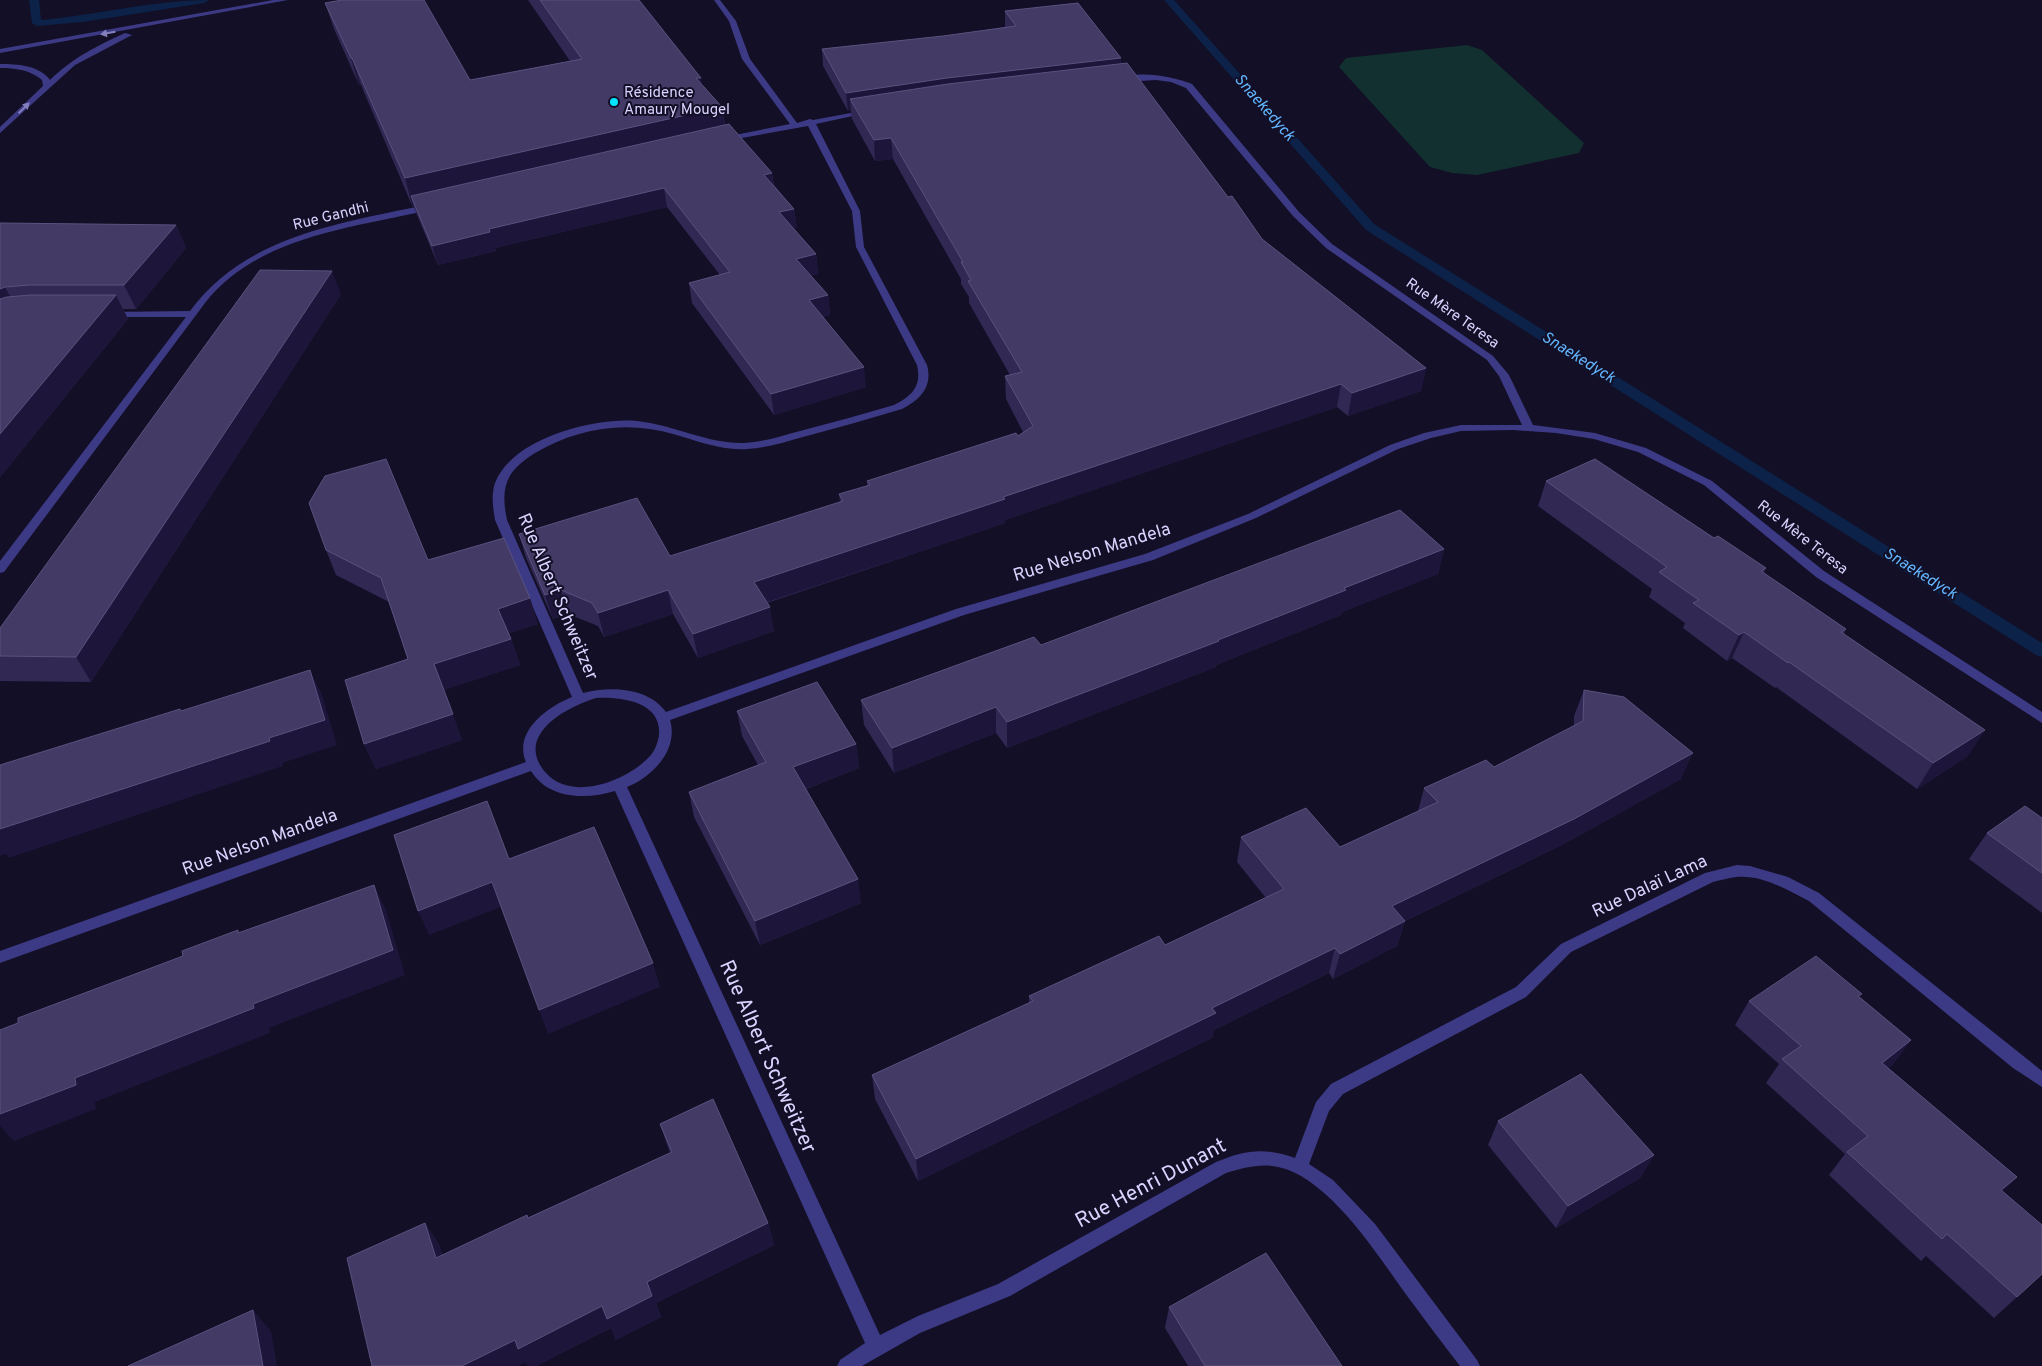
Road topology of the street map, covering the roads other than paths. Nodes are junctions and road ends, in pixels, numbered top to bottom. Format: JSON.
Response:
{"nodes":[{"id":1,"x":285,"y":0,"type":"edge"},
{"id":2,"x":717,"y":0,"type":"edge"},
{"id":3,"x":190,"y":17,"type":"junction"},
{"id":4,"x":0,"y":51,"type":"edge"},
{"id":5,"x":0,"y":66,"type":"edge"},
{"id":6,"x":1115,"y":80,"type":"edge"},
{"id":7,"x":47,"y":86,"type":"junction"},
{"id":8,"x":879,"y":110,"type":"edge"},
{"id":9,"x":810,"y":121,"type":"junction"},
{"id":10,"x":794,"y":124,"type":"junction"},
{"id":11,"x":0,"y":131,"type":"edge"},
{"id":12,"x":716,"y":141,"type":"edge"},
{"id":13,"x":441,"y":204,"type":"edge"},
{"id":14,"x":103,"y":314,"type":"edge"},
{"id":15,"x":193,"y":314,"type":"junction"},
{"id":16,"x":1529,"y":428,"type":"junction"},
{"id":17,"x":0,"y":569,"type":"edge"},
{"id":18,"x":579,"y":698,"type":"junction"},
{"id":19,"x":663,"y":718,"type":"junction"},
{"id":20,"x":2042,"y":718,"type":"edge"},
{"id":21,"x":533,"y":765,"type":"junction"},
{"id":22,"x":619,"y":785,"type":"junction"},
{"id":23,"x":0,"y":957,"type":"edge"},
{"id":24,"x":2042,"y":1080,"type":"edge"},
{"id":25,"x":1300,"y":1167,"type":"junction"},
{"id":26,"x":876,"y":1347,"type":"junction"},
{"id":27,"x":846,"y":1366,"type":"edge"},
{"id":28,"x":1471,"y":1366,"type":"edge"}],
"edges":[{"from":1,"to":3,"type":"street"},
{"from":2,"to":10,"type":"street"},
{"from":3,"to":4,"type":"street","one_way":true},
{"from":3,"to":7,"type":"street"},
{"from":5,"to":7,"type":"street"},
{"from":6,"to":16,"type":"street","name":"Rue Mère Teresa"},
{"from":11,"to":7,"type":"street","one_way":true},
{"from":8,"to":9,"type":"street"},
{"from":9,"to":10,"type":"street"},
{"from":9,"to":18,"type":"street","name":"Rue Albert Schweitzer"},
{"from":10,"to":12,"type":"street"},
{"from":13,"to":15,"type":"street","name":"Rue Gandhi"},
{"from":14,"to":15,"type":"street"},
{"from":15,"to":17,"type":"street","name":"Rue Gandhi"},
{"from":16,"to":19,"type":"street","name":"Rue Nelson Mandela"},
{"from":16,"to":20,"type":"street","name":"Rue Mère Teresa"},
{"from":18,"to":19,"type":"street"},
{"from":18,"to":21,"type":"street"},
{"from":19,"to":22,"type":"street"},
{"from":21,"to":22,"type":"street"},
{"from":21,"to":23,"type":"street","name":"Rue Nelson Mandela"},
{"from":22,"to":26,"type":"street","name":"Rue Albert Schweitzer"},
{"from":24,"to":25,"type":"street","name":"Rue Dalaï Lama"},
{"from":25,"to":26,"type":"street","name":"Rue Henri Dunant"},
{"from":25,"to":28,"type":"street","name":"Rue Henri Dunant"},
{"from":26,"to":27,"type":"street","name":"Rue Henri Dunant"}]}
